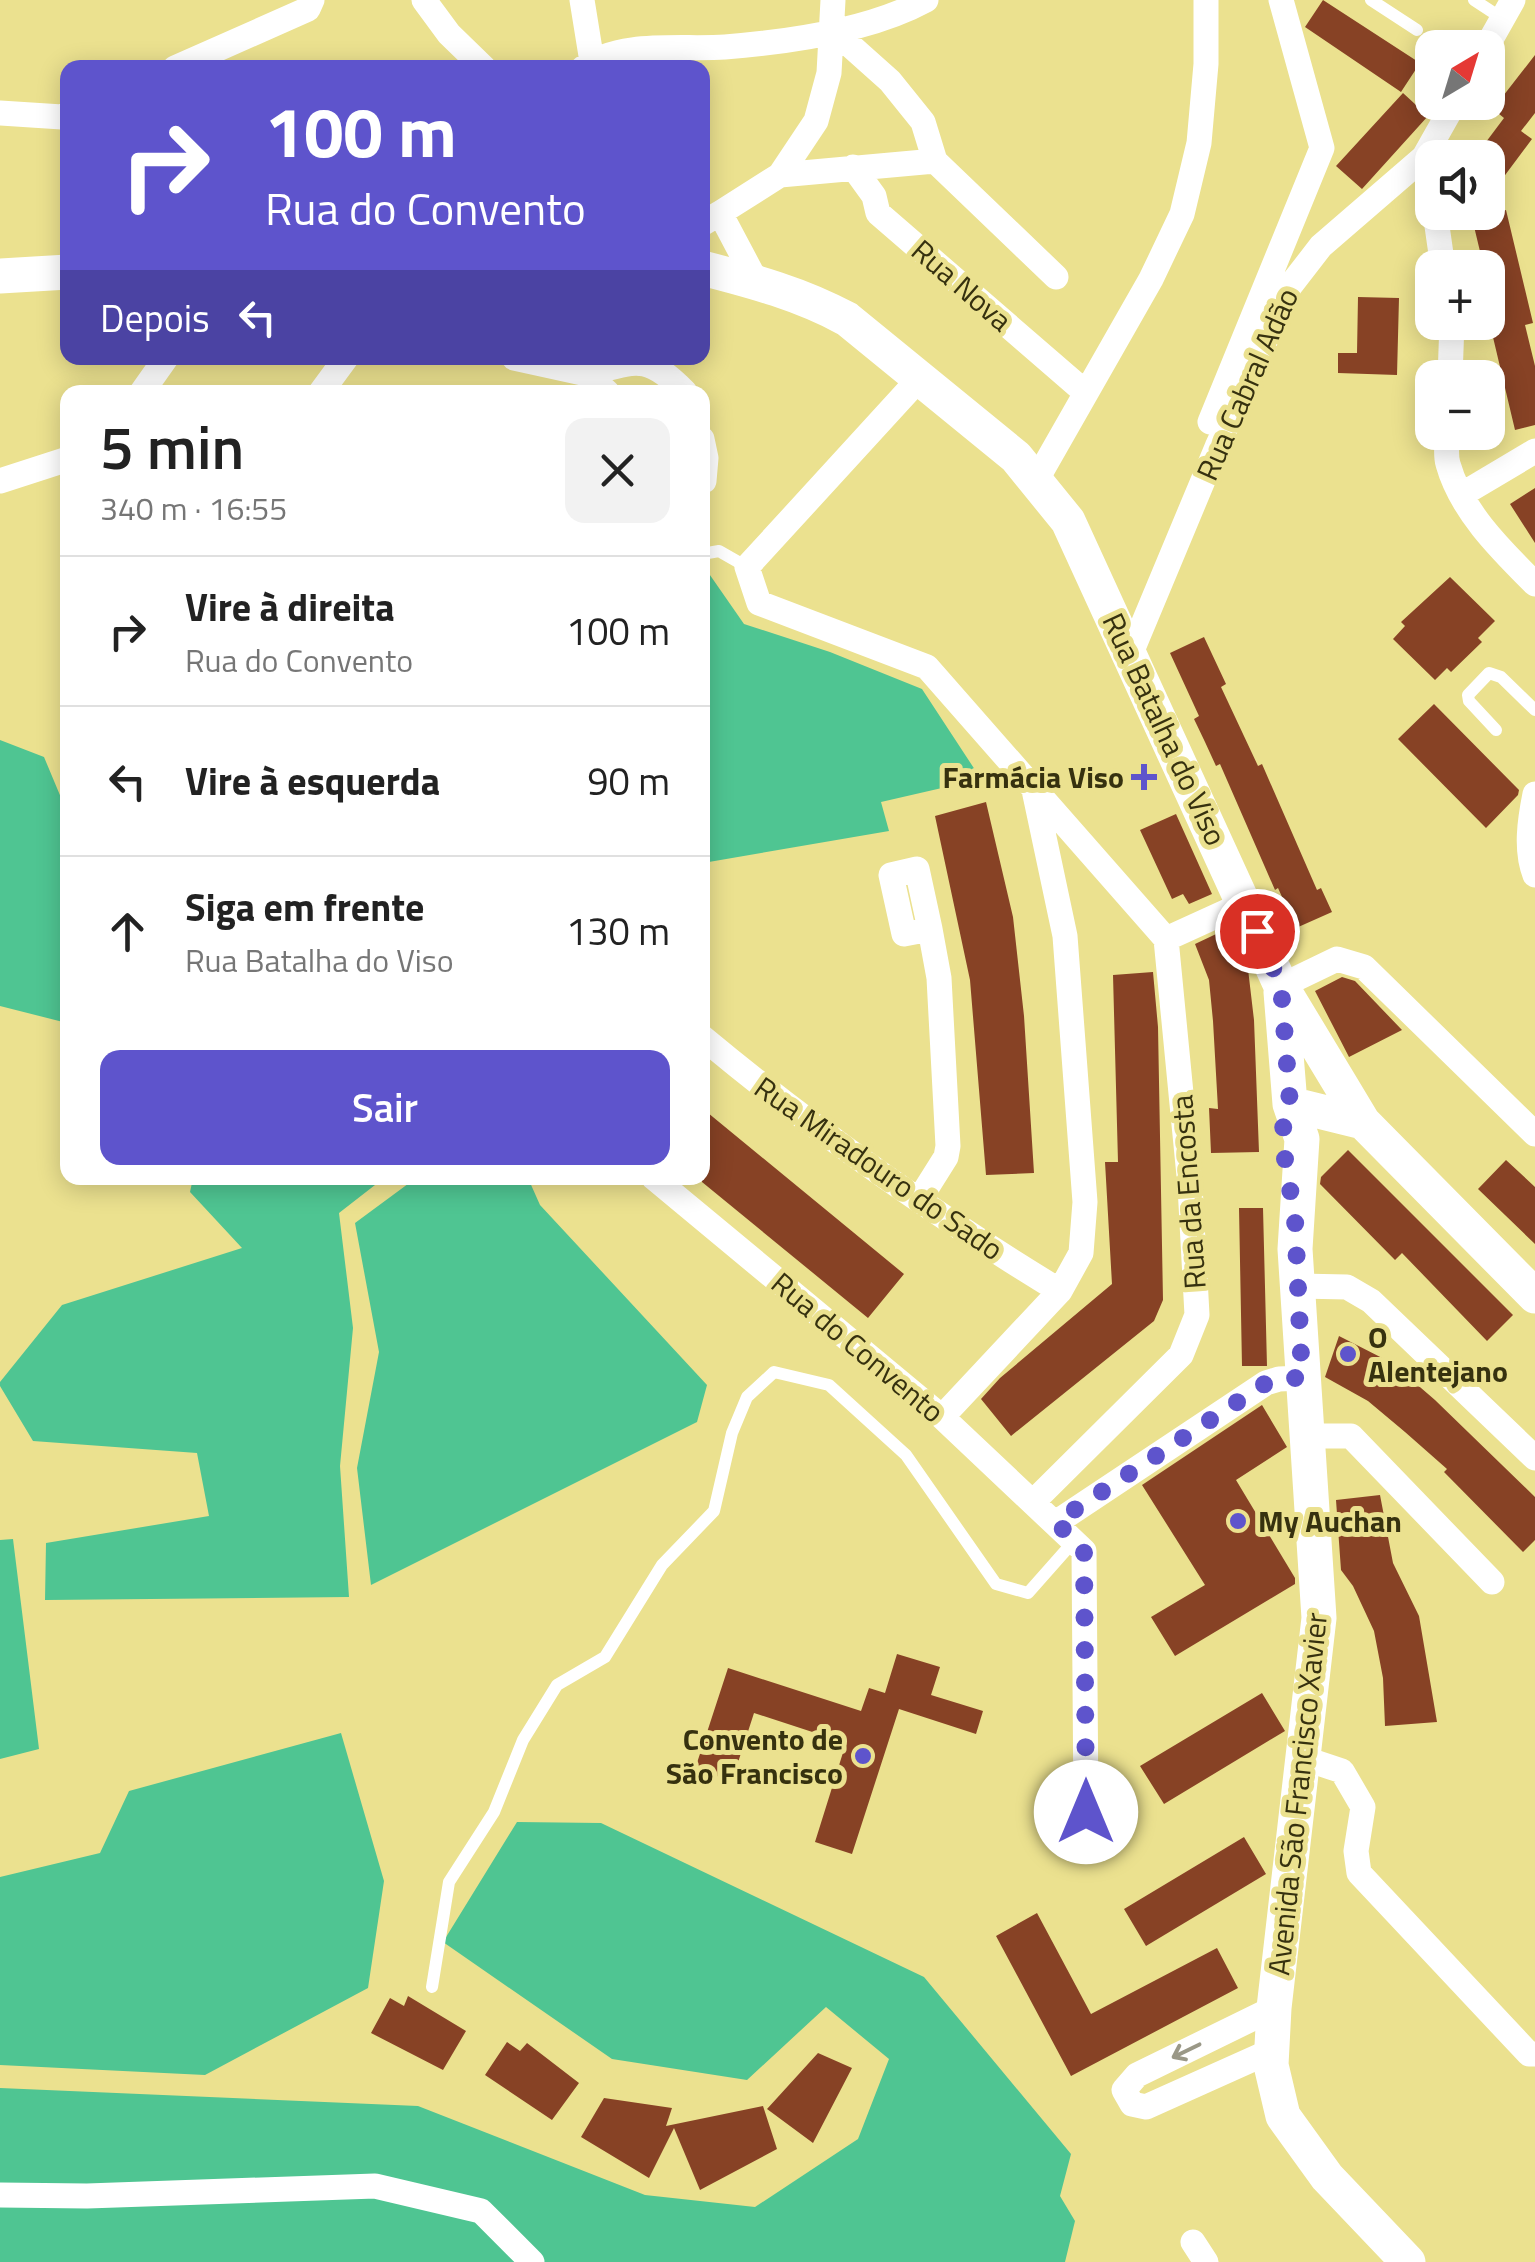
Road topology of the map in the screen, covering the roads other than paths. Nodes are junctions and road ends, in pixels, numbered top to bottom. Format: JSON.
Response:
{"nodes":[{"id":1,"x":312,"y":0,"type":"edge"},
{"id":2,"x":582,"y":0,"type":"edge"},
{"id":3,"x":833,"y":0,"type":"edge"},
{"id":4,"x":926,"y":0,"type":"edge"},
{"id":5,"x":1206,"y":0,"type":"edge"},
{"id":6,"x":1280,"y":0,"type":"edge"},
{"id":7,"x":1371,"y":0,"type":"edge"},
{"id":8,"x":1474,"y":0,"type":"edge"},
{"id":9,"x":432,"y":3,"type":"edge"},
{"id":10,"x":1508,"y":9,"type":"edge"},
{"id":11,"x":1418,"y":30,"type":"dead end"},
{"id":12,"x":834,"y":31,"type":"junction"},
{"id":13,"x":193,"y":60,"type":"edge"},
{"id":14,"x":476,"y":60,"type":"edge"},
{"id":15,"x":588,"y":60,"type":"edge"},
{"id":16,"x":602,"y":60,"type":"edge"},
{"id":17,"x":0,"y":113,"type":"edge"},
{"id":18,"x":60,"y":117,"type":"edge"},
{"id":19,"x":935,"y":161,"type":"junction"},
{"id":20,"x":853,"y":166,"type":"junction"},
{"id":21,"x":1415,"y":173,"type":"edge"},
{"id":22,"x":780,"y":175,"type":"junction"},
{"id":23,"x":711,"y":218,"type":"edge"},
{"id":24,"x":710,"y":270,"type":"edge"},
{"id":25,"x":60,"y":272,"type":"edge"},
{"id":26,"x":0,"y":276,"type":"edge"},
{"id":27,"x":1056,"y":278,"type":"dead end"},
{"id":28,"x":756,"y":280,"type":"junction"},
{"id":29,"x":546,"y":365,"type":"edge"},
{"id":30,"x":622,"y":365,"type":"edge"},
{"id":31,"x":648,"y":365,"type":"edge"},
{"id":32,"x":587,"y":374,"type":"junction"},
{"id":33,"x":920,"y":379,"type":"junction"},
{"id":34,"x":599,"y":385,"type":"edge"},
{"id":35,"x":678,"y":385,"type":"edge"},
{"id":36,"x":1086,"y":393,"type":"junction"},
{"id":37,"x":1217,"y":447,"type":"junction"},
{"id":38,"x":1447,"y":450,"type":"edge"},
{"id":39,"x":1535,"y":451,"type":"edge"},
{"id":40,"x":60,"y":462,"type":"edge"},
{"id":41,"x":1037,"y":479,"type":"junction"},
{"id":42,"x":0,"y":482,"type":"edge"},
{"id":43,"x":1461,"y":496,"type":"junction"},
{"id":44,"x":710,"y":552,"type":"edge"},
{"id":45,"x":746,"y":567,"type":"junction"},
{"id":46,"x":1535,"y":584,"type":"edge"},
{"id":47,"x":1131,"y":653,"type":"junction"},
{"id":48,"x":1535,"y":710,"type":"edge"},
{"id":49,"x":1496,"y":730,"type":"dead end"},
{"id":50,"x":1033,"y":785,"type":"junction"},
{"id":51,"x":1535,"y":794,"type":"edge"},
{"id":52,"x":1535,"y":875,"type":"edge"},
{"id":53,"x":1244,"y":903,"type":"junction"},
{"id":54,"x":930,"y":928,"type":"dead end"},
{"id":55,"x":1166,"y":940,"type":"junction"},
{"id":56,"x":1281,"y":986,"type":"junction"},
{"id":57,"x":710,"y":1044,"type":"edge"},
{"id":58,"x":1342,"y":1088,"type":"junction"},
{"id":59,"x":1290,"y":1104,"type":"junction"},
{"id":60,"x":1363,"y":1122,"type":"junction"},
{"id":61,"x":1535,"y":1134,"type":"edge"},
{"id":62,"x":662,"y":1185,"type":"edge"},
{"id":63,"x":918,"y":1200,"type":"junction"},
{"id":64,"x":1299,"y":1286,"type":"junction"},
{"id":65,"x":1060,"y":1291,"type":"junction"},
{"id":66,"x":1535,"y":1296,"type":"edge"},
{"id":67,"x":1302,"y":1378,"type":"junction"},
{"id":68,"x":942,"y":1416,"type":"junction"},
{"id":69,"x":1306,"y":1436,"type":"junction"},
{"id":70,"x":1535,"y":1458,"type":"edge"},
{"id":71,"x":1034,"y":1501,"type":"junction"},
{"id":72,"x":1065,"y":1532,"type":"junction"},
{"id":73,"x":1492,"y":1582,"type":"dead end"},
{"id":74,"x":1303,"y":1758,"type":"junction"},
{"id":75,"x":1086,"y":1812,"type":"dead end"},
{"id":76,"x":432,"y":1987,"type":"dead end"},
{"id":77,"x":1274,"y":2008,"type":"junction"},
{"id":78,"x":1272,"y":2050,"type":"junction"},
{"id":79,"x":1535,"y":2054,"type":"edge"},
{"id":80,"x":0,"y":2196,"type":"edge"},
{"id":81,"x":532,"y":2262,"type":"edge"},
{"id":82,"x":1408,"y":2262,"type":"edge"}],
"edges":[{"from":1,"to":13,"type":"street"},
{"from":2,"to":15,"type":"street"},
{"from":3,"to":12,"type":"street"},
{"from":4,"to":12,"type":"street"},
{"from":5,"to":36,"type":"street"},
{"from":6,"to":37,"type":"street"},
{"from":7,"to":11,"type":"lane"},
{"from":8,"to":10,"type":"lane"},
{"from":9,"to":14,"type":"street"},
{"from":12,"to":16,"type":"street"},
{"from":12,"to":19,"type":"street"},
{"from":12,"to":22,"type":"street"},
{"from":17,"to":18,"type":"street"},
{"from":19,"to":20,"type":"street"},
{"from":19,"to":27,"type":"street"},
{"from":20,"to":22,"type":"street"},
{"from":20,"to":36,"type":"street","name":"Rua Nova"},
{"from":21,"to":37,"type":"street","name":"Rua Cabral Adão"},
{"from":22,"to":23,"type":"street"},
{"from":23,"to":28,"type":"street"},
{"from":24,"to":28,"type":"street","name":"Rua Batalha do Viso"},
{"from":25,"to":26,"type":"street"},
{"from":28,"to":33,"type":"street","name":"Rua Batalha do Viso"},
{"from":29,"to":32,"type":"street"},
{"from":30,"to":32,"type":"street"},
{"from":31,"to":35,"type":"street"},
{"from":32,"to":34,"type":"street"},
{"from":33,"to":41,"type":"street","name":"Rua Batalha do Viso"},
{"from":33,"to":45,"type":"street"},
{"from":36,"to":41,"type":"street"},
{"from":37,"to":47,"type":"street","name":"Rua Cabral Adão"},
{"from":38,"to":43,"type":"street"},
{"from":39,"to":43,"type":"street"},
{"from":40,"to":42,"type":"street"},
{"from":41,"to":47,"type":"street","name":"Rua Batalha do Viso"},
{"from":43,"to":46,"type":"street"},
{"from":44,"to":45,"type":"lane"},
{"from":45,"to":50,"type":"street"},
{"from":47,"to":53,"type":"street","name":"Rua Batalha do Viso"},
{"from":48,"to":49,"type":"lane"},
{"from":50,"to":55,"type":"street"},
{"from":50,"to":65,"type":"street"},
{"from":51,"to":52,"type":"street"},
{"from":53,"to":55,"type":"street"},
{"from":53,"to":56,"type":"street","name":"Rua Batalha do Viso"},
{"from":54,"to":63,"type":"street"},
{"from":55,"to":71,"type":"street","name":"Rua da Encosta"},
{"from":56,"to":58,"type":"street","name":"Rua Batalha do Viso"},
{"from":56,"to":59,"type":"street","name":"Avenida São Francisco Xavier"},
{"from":56,"to":61,"type":"street"},
{"from":57,"to":63,"type":"street","name":"Rua Miradouro do Sado"},
{"from":58,"to":59,"type":"street"},
{"from":58,"to":60,"type":"street","name":"Rua Batalha do Viso"},
{"from":59,"to":60,"type":"street"},
{"from":59,"to":64,"type":"street","name":"Avenida São Francisco Xavier"},
{"from":60,"to":66,"type":"street","name":"Rua Batalha do Viso"},
{"from":62,"to":68,"type":"street","name":"Rua do Convento"},
{"from":63,"to":65,"type":"street","name":"Rua Miradouro do Sado"},
{"from":64,"to":67,"type":"street","name":"Avenida São Francisco Xavier"},
{"from":64,"to":70,"type":"street"},
{"from":65,"to":68,"type":"street"},
{"from":67,"to":69,"type":"street","name":"Avenida São Francisco Xavier"},
{"from":67,"to":72,"type":"street"},
{"from":68,"to":71,"type":"street","name":"Rua do Convento"},
{"from":69,"to":73,"type":"street"},
{"from":69,"to":74,"type":"street","name":"Avenida São Francisco Xavier"},
{"from":71,"to":72,"type":"street","name":"Rua do Convento"},
{"from":72,"to":75,"type":"street"},
{"from":72,"to":76,"type":"lane"},
{"from":74,"to":77,"type":"street","name":"Avenida São Francisco Xavier"},
{"from":74,"to":79,"type":"street"},
{"from":77,"to":78,"type":"street","name":"Avenida São Francisco Xavier"},
{"from":77,"to":78,"type":"street","one_way":true},
{"from":78,"to":82,"type":"street","name":"Avenida São Francisco Xavier"},
{"from":80,"to":81,"type":"street"}]}
